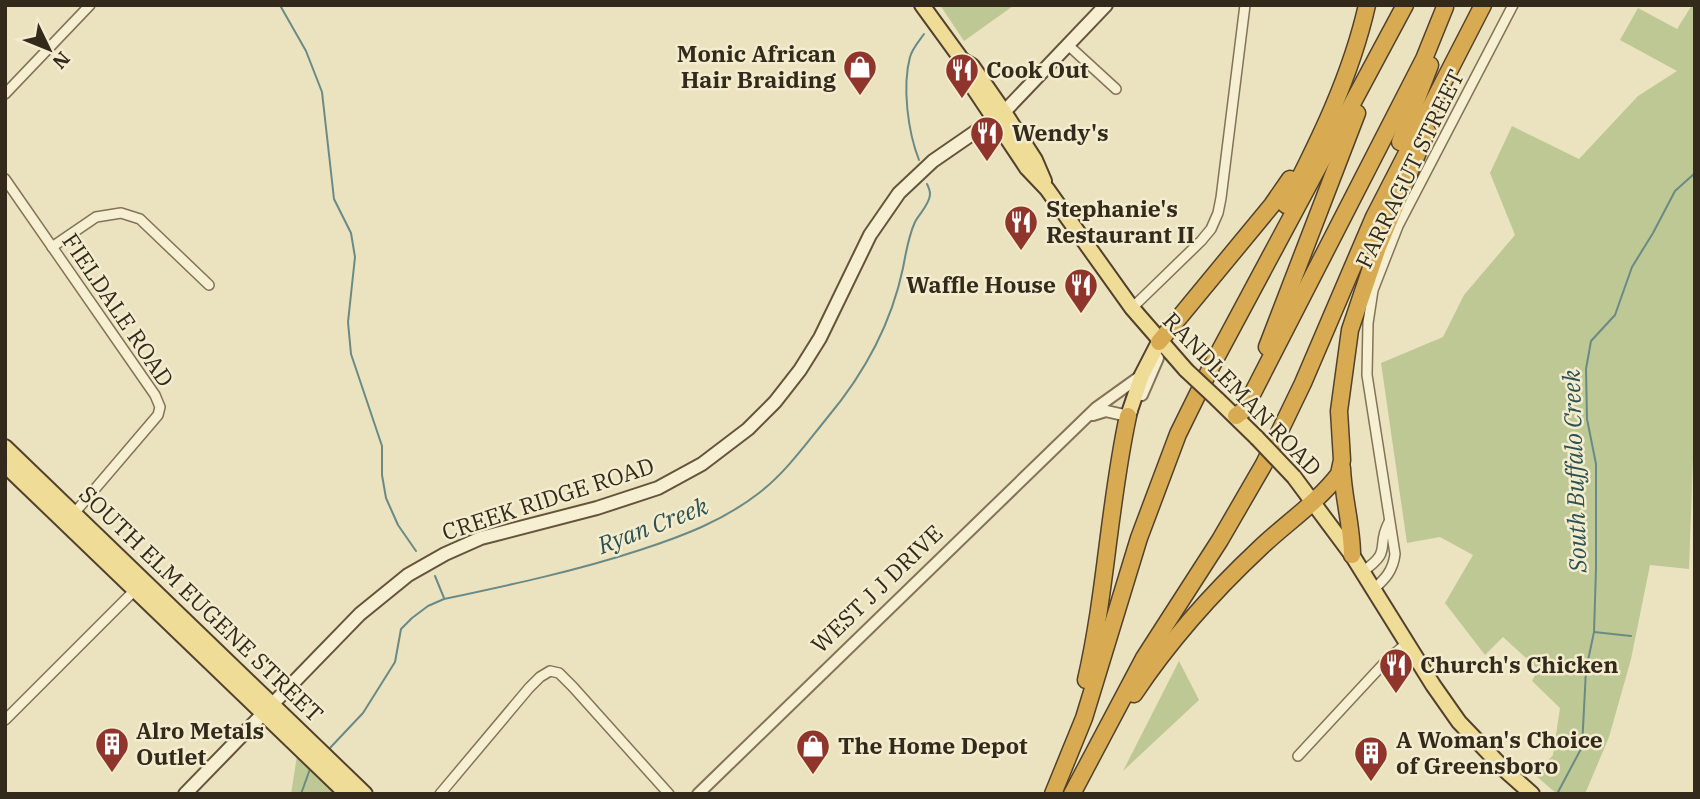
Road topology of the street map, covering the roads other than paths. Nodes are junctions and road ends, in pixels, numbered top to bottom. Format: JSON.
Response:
{"nodes":[{"id":1,"x":90,"y":5,"type":"edge"},
{"id":2,"x":922,"y":5,"type":"edge"},
{"id":3,"x":1107,"y":5,"type":"edge"},
{"id":4,"x":1245,"y":5,"type":"edge"},
{"id":5,"x":1367,"y":5,"type":"edge"},
{"id":6,"x":1484,"y":5,"type":"edge"},
{"id":7,"x":1513,"y":5,"type":"edge"},
{"id":8,"x":1445,"y":6,"type":"edge"},
{"id":9,"x":1402,"y":10,"type":"edge"},
{"id":10,"x":1068,"y":46,"type":"junction"},
{"id":11,"x":1116,"y":89,"type":"dead end"},
{"id":12,"x":5,"y":93,"type":"edge"},
{"id":13,"x":999,"y":115,"type":"junction"},
{"id":14,"x":1328,"y":121,"type":"junction"},
{"id":15,"x":5,"y":179,"type":"edge"},
{"id":16,"x":1374,"y":217,"type":"junction"},
{"id":17,"x":52,"y":247,"type":"junction"},
{"id":18,"x":209,"y":285,"type":"dead end"},
{"id":19,"x":1132,"y":308,"type":"junction"},
{"id":20,"x":1162,"y":344,"type":"junction"},
{"id":21,"x":1210,"y":369,"type":"junction"},
{"id":22,"x":1142,"y":375,"type":"junction"},
{"id":23,"x":1128,"y":416,"type":"junction"},
{"id":24,"x":1236,"y":416,"type":"junction"},
{"id":25,"x":1087,"y":418,"type":"junction"},
{"id":26,"x":5,"y":447,"type":"edge"},
{"id":27,"x":1342,"y":460,"type":"junction"},
{"id":28,"x":5,"y":465,"type":"edge"},
{"id":29,"x":1312,"y":501,"type":"junction"},
{"id":30,"x":69,"y":518,"type":"junction"},
{"id":31,"x":1389,"y":522,"type":"junction"},
{"id":32,"x":1352,"y":555,"type":"junction"},
{"id":33,"x":1362,"y":572,"type":"junction"},
{"id":34,"x":139,"y":585,"type":"junction"},
{"id":35,"x":1373,"y":590,"type":"junction"},
{"id":36,"x":1407,"y":643,"type":"junction"},
{"id":37,"x":269,"y":710,"type":"junction"},
{"id":38,"x":1084,"y":718,"type":"junction"},
{"id":39,"x":5,"y":720,"type":"edge"},
{"id":40,"x":1092,"y":754,"type":"junction"},
{"id":41,"x":1298,"y":756,"type":"dead end"},
{"id":42,"x":338,"y":777,"type":"junction"},
{"id":43,"x":185,"y":794,"type":"edge"},
{"id":44,"x":347,"y":794,"type":"edge"},
{"id":45,"x":365,"y":794,"type":"edge"},
{"id":46,"x":440,"y":794,"type":"edge"},
{"id":47,"x":669,"y":794,"type":"edge"},
{"id":48,"x":698,"y":794,"type":"edge"},
{"id":49,"x":1053,"y":794,"type":"edge"},
{"id":50,"x":1072,"y":794,"type":"edge"},
{"id":51,"x":1532,"y":794,"type":"edge"}],
"edges":[{"from":1,"to":12,"type":"street"},
{"from":2,"to":13,"type":"main road","name":"RANDLEMAN ROAD"},
{"from":3,"to":10,"type":"main road","name":"CREEK RIDGE ROAD"},
{"from":4,"to":19,"type":"street"},
{"from":5,"to":14,"type":"highway"},
{"from":6,"to":16,"type":"highway"},
{"from":6,"to":27,"type":"highway"},
{"from":7,"to":31,"type":"street","name":"FARRAGUT STREET"},
{"from":8,"to":16,"type":"highway"},
{"from":8,"to":24,"type":"highway"},
{"from":9,"to":21,"type":"highway"},
{"from":9,"to":24,"type":"highway"},
{"from":10,"to":11,"type":"street"},
{"from":10,"to":13,"type":"main road","name":"CREEK RIDGE ROAD"},
{"from":13,"to":19,"type":"main road","name":"RANDLEMAN ROAD"},
{"from":13,"to":37,"type":"main road","name":"CREEK RIDGE ROAD"},
{"from":14,"to":20,"type":"highway"},
{"from":14,"to":21,"type":"highway"},
{"from":15,"to":17,"type":"street","name":"FIELDALE ROAD"},
{"from":16,"to":40,"type":"highway"},
{"from":17,"to":18,"type":"street"},
{"from":17,"to":30,"type":"street","name":"FIELDALE ROAD"},
{"from":19,"to":20,"type":"main road","name":"RANDLEMAN ROAD"},
{"from":20,"to":22,"type":"main road","name":"WEST J J DRIVE"},
{"from":20,"to":23,"type":"street"},
{"from":20,"to":24,"type":"main road","name":"RANDLEMAN ROAD","bridge":true},
{"from":21,"to":38,"type":"highway"},
{"from":22,"to":23,"type":"main road","name":"WEST J J DRIVE"},
{"from":22,"to":25,"type":"street","name":"WEST J J DRIVE"},
{"from":23,"to":25,"type":"street"},
{"from":23,"to":38,"type":"highway"},
{"from":24,"to":29,"type":"main road","name":"RANDLEMAN ROAD","bridge":true},
{"from":25,"to":48,"type":"street","name":"WEST J J DRIVE"},
{"from":26,"to":30,"type":"main road","name":"SOUTH ELM EUGENE STREET"},
{"from":27,"to":29,"type":"highway"},
{"from":27,"to":32,"type":"highway"},
{"from":28,"to":30,"type":"main road","name":"SOUTH ELM EUGENE STREET"},
{"from":29,"to":32,"type":"main road","name":"RANDLEMAN ROAD"},
{"from":29,"to":40,"type":"highway"},
{"from":30,"to":34,"type":"main road","name":"SOUTH ELM EUGENE STREET"},
{"from":31,"to":33,"type":"street","name":"FARRAGUT STREET"},
{"from":31,"to":35,"type":"street","name":"FARRAGUT STREET"},
{"from":32,"to":33,"type":"main road","name":"RANDLEMAN ROAD"},
{"from":33,"to":35,"type":"main road","name":"RANDLEMAN ROAD"},
{"from":34,"to":37,"type":"main road","name":"SOUTH ELM EUGENE STREET"},
{"from":34,"to":39,"type":"street"},
{"from":35,"to":36,"type":"main road","name":"RANDLEMAN ROAD"},
{"from":36,"to":41,"type":"street"},
{"from":36,"to":51,"type":"main road","name":"RANDLEMAN ROAD"},
{"from":37,"to":42,"type":"main road","name":"SOUTH ELM EUGENE STREET"},
{"from":37,"to":43,"type":"main road","name":"CREEK RIDGE ROAD"},
{"from":38,"to":49,"type":"highway"},
{"from":40,"to":50,"type":"highway"},
{"from":42,"to":44,"type":"main road","name":"SOUTH ELM EUGENE STREET"},
{"from":42,"to":45,"type":"main road","name":"SOUTH ELM EUGENE STREET"},
{"from":46,"to":47,"type":"street"}]}
